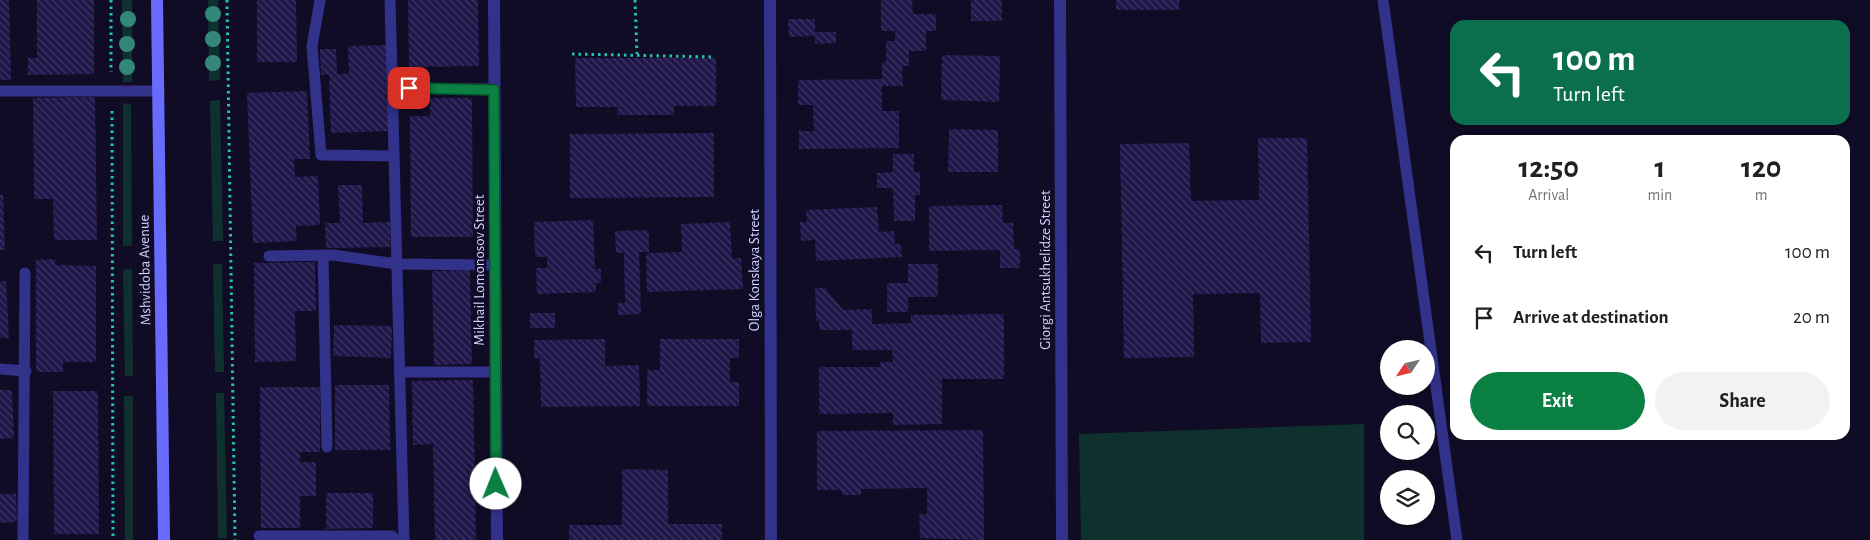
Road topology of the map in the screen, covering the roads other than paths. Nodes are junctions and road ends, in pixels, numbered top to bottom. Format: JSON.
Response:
{"nodes":[{"id":1,"x":157,"y":0,"type":"edge"},
{"id":2,"x":320,"y":0,"type":"edge"},
{"id":3,"x":390,"y":0,"type":"edge"},
{"id":4,"x":494,"y":0,"type":"edge"},
{"id":5,"x":770,"y":0,"type":"edge"},
{"id":6,"x":1060,"y":0,"type":"edge"},
{"id":7,"x":1383,"y":0,"type":"edge"},
{"id":8,"x":392,"y":88,"type":"junction"},
{"id":9,"x":494,"y":90,"type":"junction"},
{"id":10,"x":0,"y":91,"type":"edge"},
{"id":11,"x":159,"y":92,"type":"junction"},
{"id":12,"x":394,"y":156,"type":"junction"},
{"id":13,"x":323,"y":255,"type":"junction"},
{"id":14,"x":269,"y":256,"type":"dead end"},
{"id":15,"x":397,"y":264,"type":"junction"},
{"id":16,"x":496,"y":264,"type":"junction"},
{"id":17,"x":25,"y":273,"type":"dead end"},
{"id":18,"x":0,"y":369,"type":"edge"},
{"id":19,"x":26,"y":372,"type":"junction"},
{"id":20,"x":400,"y":372,"type":"junction"},
{"id":21,"x":495,"y":372,"type":"junction"},
{"id":22,"x":327,"y":447,"type":"dead end"},
{"id":23,"x":260,"y":536,"type":"dead end"},
{"id":24,"x":23,"y":540,"type":"edge"},
{"id":25,"x":164,"y":540,"type":"edge"},
{"id":26,"x":395,"y":540,"type":"edge"},
{"id":27,"x":404,"y":540,"type":"edge"},
{"id":28,"x":497,"y":540,"type":"edge"},
{"id":29,"x":771,"y":540,"type":"edge"},
{"id":30,"x":1062,"y":540,"type":"edge"},
{"id":31,"x":1457,"y":540,"type":"edge"}],
"edges":[{"from":1,"to":11,"type":"main road","name":"Mshvidoba Avenue"},
{"from":2,"to":12,"type":"lane"},
{"from":3,"to":8,"type":"lane"},
{"from":4,"to":9,"type":"street","name":"Mikhail Lomonosov Street"},
{"from":5,"to":29,"type":"street","name":"Olga Konskaya Street"},
{"from":6,"to":30,"type":"street","name":"Giorgi Antsukhelidze Street"},
{"from":7,"to":31,"type":"lane"},
{"from":8,"to":9,"type":"lane"},
{"from":8,"to":12,"type":"lane"},
{"from":9,"to":16,"type":"street","name":"Mikhail Lomonosov Street"},
{"from":10,"to":11,"type":"lane"},
{"from":11,"to":25,"type":"main road","name":"Mshvidoba Avenue"},
{"from":12,"to":15,"type":"lane"},
{"from":13,"to":14,"type":"lane"},
{"from":13,"to":15,"type":"lane"},
{"from":13,"to":22,"type":"lane"},
{"from":15,"to":16,"type":"lane"},
{"from":15,"to":20,"type":"lane"},
{"from":16,"to":21,"type":"street","name":"Mikhail Lomonosov Street"},
{"from":17,"to":19,"type":"lane"},
{"from":18,"to":19,"type":"lane"},
{"from":19,"to":24,"type":"lane"},
{"from":20,"to":21,"type":"lane"},
{"from":20,"to":27,"type":"lane"},
{"from":21,"to":28,"type":"street","name":"Mikhail Lomonosov Street"},
{"from":23,"to":26,"type":"lane"}]}
